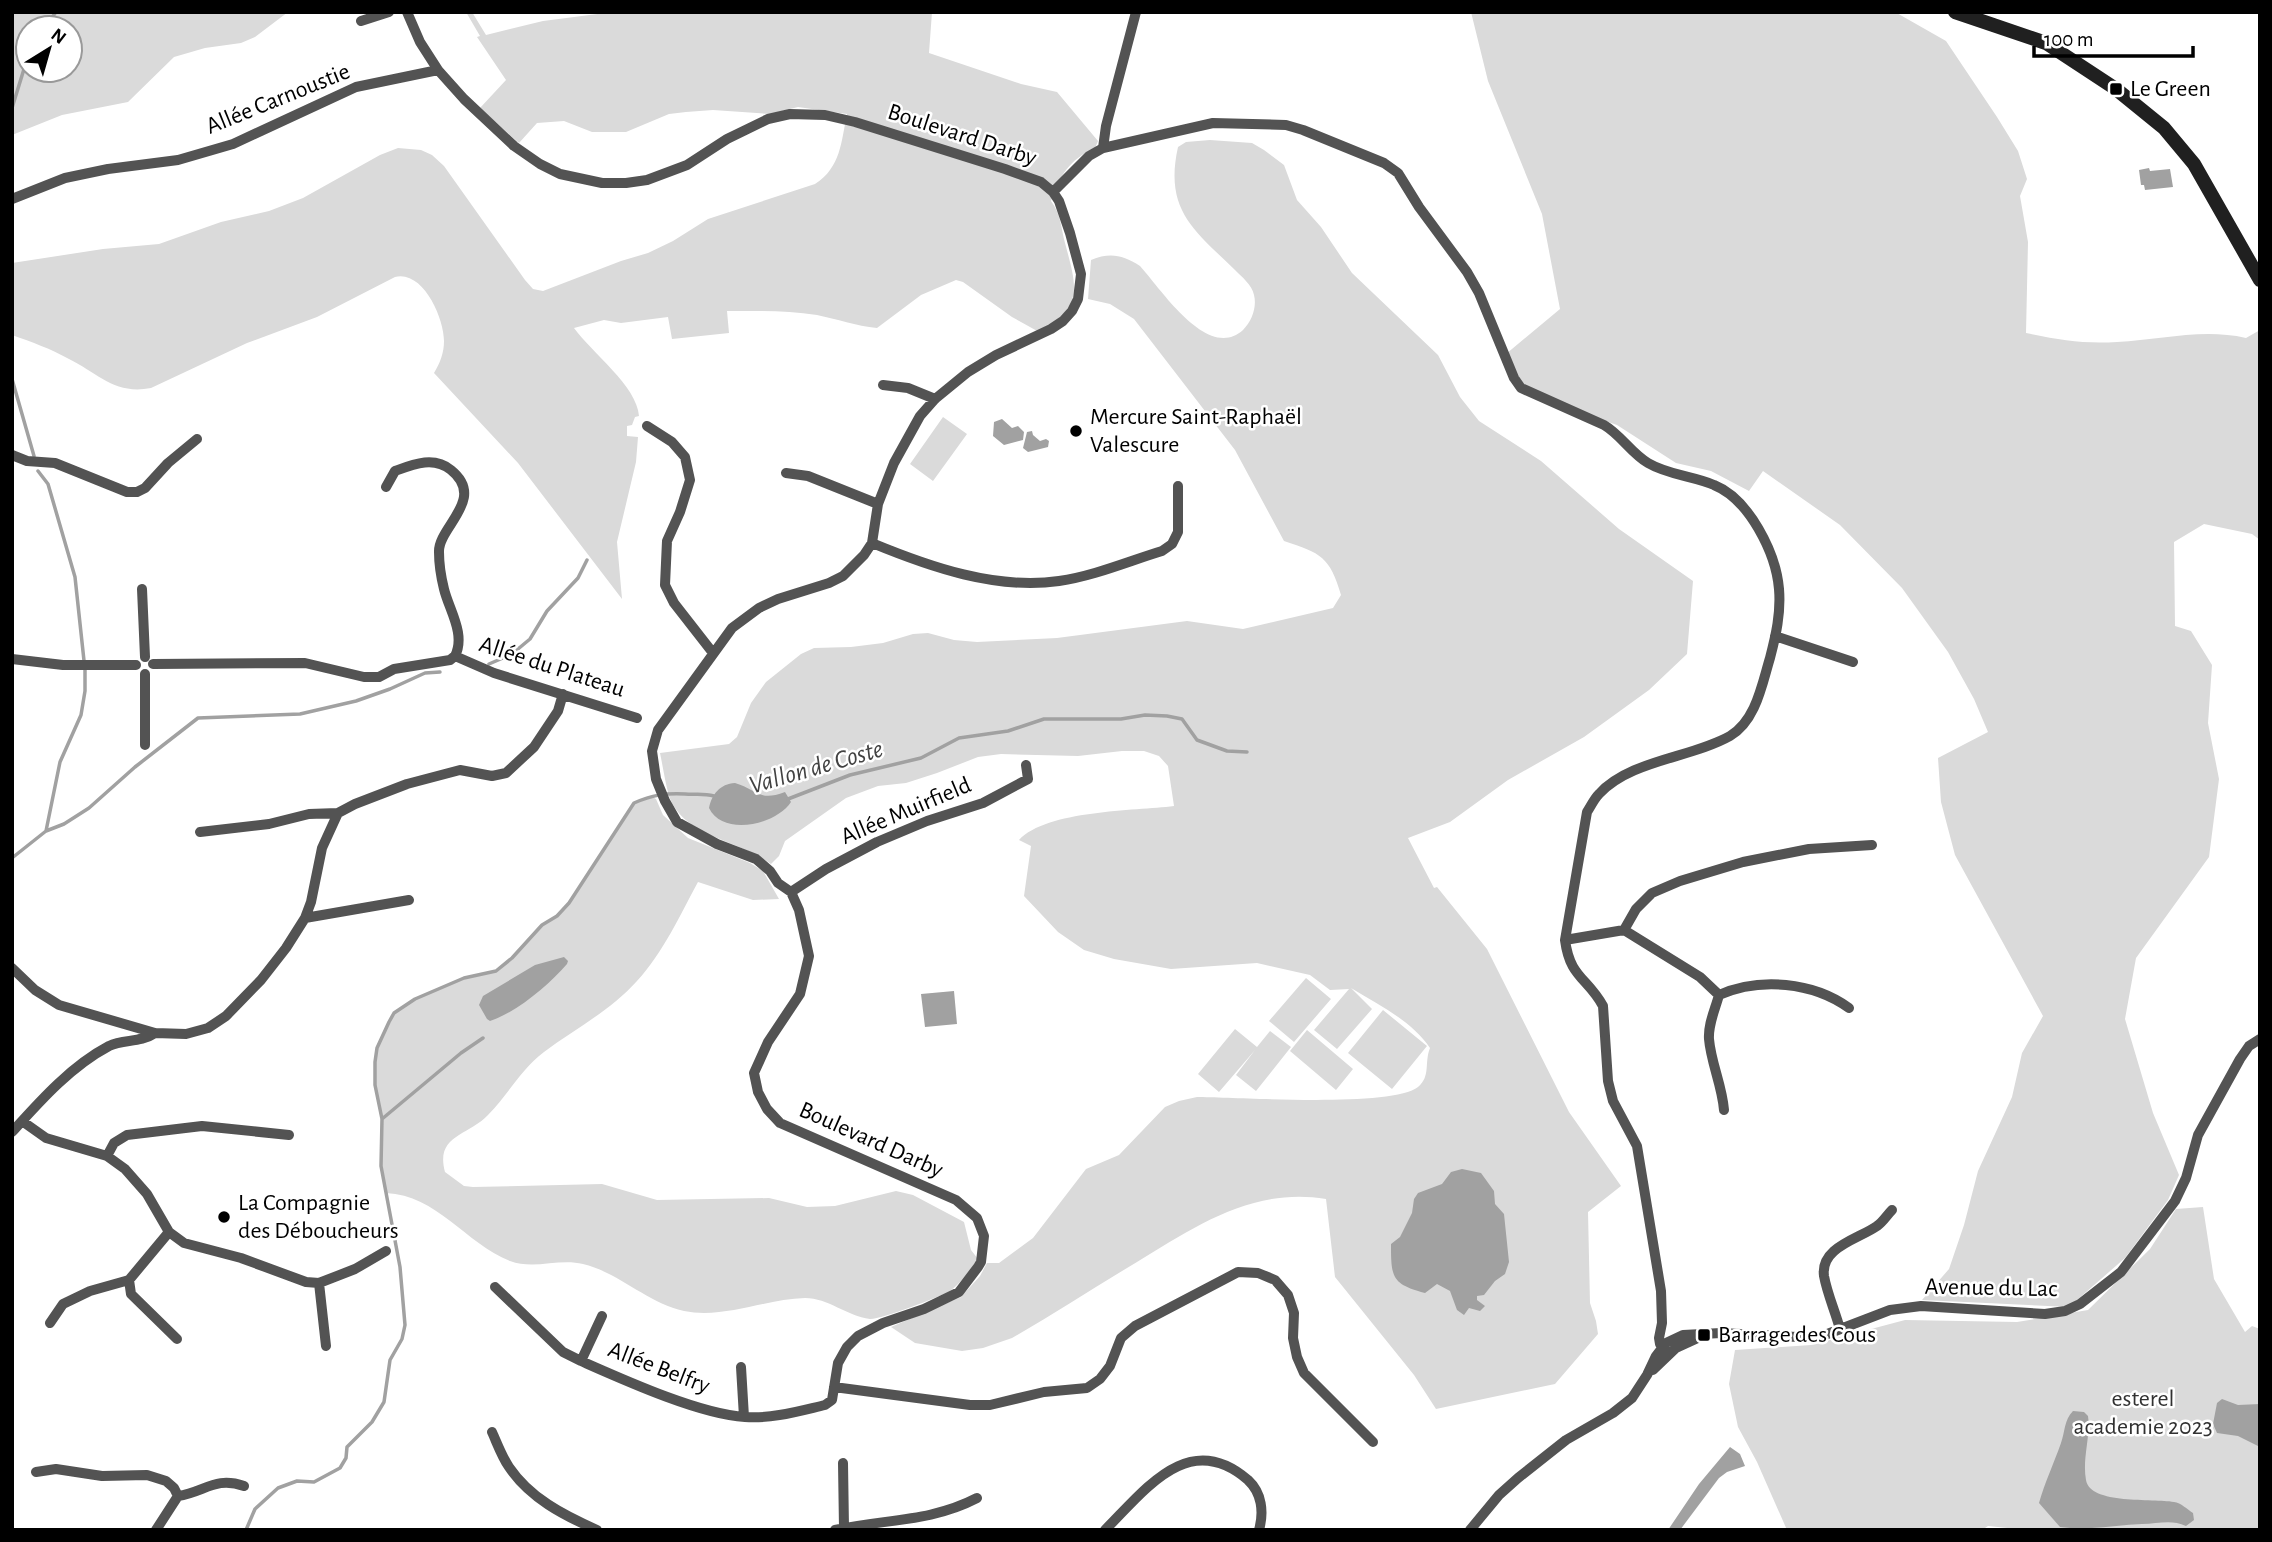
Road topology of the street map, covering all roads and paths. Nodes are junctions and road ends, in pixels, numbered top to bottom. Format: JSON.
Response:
{"nodes":[{"id":1,"x":389,"y":12,"type":"edge"},
{"id":2,"x":407,"y":12,"type":"edge"},
{"id":3,"x":1136,"y":12,"type":"edge"},
{"id":4,"x":1955,"y":12,"type":"edge"},
{"id":5,"x":362,"y":21,"type":"dead end"},
{"id":6,"x":438,"y":70,"type":"junction"},
{"id":7,"x":1104,"y":148,"type":"junction"},
{"id":8,"x":1053,"y":192,"type":"junction"},
{"id":9,"x":12,"y":199,"type":"edge"},
{"id":10,"x":2260,"y":280,"type":"edge"},
{"id":11,"x":883,"y":385,"type":"dead end"},
{"id":12,"x":935,"y":399,"type":"junction"},
{"id":13,"x":647,"y":426,"type":"dead end"},
{"id":14,"x":197,"y":439,"type":"dead end"},
{"id":15,"x":12,"y":455,"type":"edge"},
{"id":16,"x":786,"y":473,"type":"dead end"},
{"id":17,"x":1178,"y":486,"type":"dead end"},
{"id":18,"x":386,"y":487,"type":"dead end"},
{"id":19,"x":878,"y":504,"type":"junction"},
{"id":20,"x":872,"y":544,"type":"junction"},
{"id":21,"x":142,"y":589,"type":"dead end"},
{"id":22,"x":1775,"y":636,"type":"junction"},
{"id":23,"x":713,"y":653,"type":"junction"},
{"id":24,"x":455,"y":656,"type":"junction"},
{"id":25,"x":145,"y":657,"type":"junction"},
{"id":26,"x":12,"y":659,"type":"edge"},
{"id":27,"x":1853,"y":663,"type":"dead end"},
{"id":28,"x":136,"y":664,"type":"junction"},
{"id":29,"x":153,"y":664,"type":"junction"},
{"id":30,"x":145,"y":674,"type":"junction"},
{"id":31,"x":563,"y":694,"type":"junction"},
{"id":32,"x":637,"y":718,"type":"dead end"},
{"id":33,"x":145,"y":745,"type":"dead end"},
{"id":34,"x":1026,"y":765,"type":"dead end"},
{"id":35,"x":338,"y":813,"type":"junction"},
{"id":36,"x":200,"y":832,"type":"dead end"},
{"id":37,"x":1872,"y":845,"type":"dead end"},
{"id":38,"x":791,"y":892,"type":"junction"},
{"id":39,"x":409,"y":900,"type":"dead end"},
{"id":40,"x":305,"y":918,"type":"junction"},
{"id":41,"x":1623,"y":930,"type":"junction"},
{"id":42,"x":1565,"y":940,"type":"junction"},
{"id":43,"x":12,"y":968,"type":"edge"},
{"id":44,"x":1719,"y":995,"type":"junction"},
{"id":45,"x":1849,"y":1008,"type":"dead end"},
{"id":46,"x":155,"y":1033,"type":"junction"},
{"id":47,"x":2260,"y":1039,"type":"edge"},
{"id":48,"x":1724,"y":1110,"type":"dead end"},
{"id":49,"x":22,"y":1121,"type":"junction"},
{"id":50,"x":12,"y":1132,"type":"edge"},
{"id":51,"x":289,"y":1135,"type":"dead end"},
{"id":52,"x":107,"y":1156,"type":"junction"},
{"id":53,"x":1892,"y":1210,"type":"dead end"},
{"id":54,"x":169,"y":1232,"type":"junction"},
{"id":55,"x":386,"y":1251,"type":"dead end"},
{"id":56,"x":129,"y":1280,"type":"junction"},
{"id":57,"x":319,"y":1283,"type":"junction"},
{"id":58,"x":495,"y":1287,"type":"dead end"},
{"id":59,"x":602,"y":1316,"type":"dead end"},
{"id":60,"x":50,"y":1323,"type":"dead end"},
{"id":61,"x":1662,"y":1323,"type":"junction"},
{"id":62,"x":1840,"y":1329,"type":"junction"},
{"id":63,"x":1683,"y":1335,"type":"junction"},
{"id":64,"x":1704,"y":1335,"type":"junction"},
{"id":65,"x":177,"y":1339,"type":"dead end"},
{"id":66,"x":326,"y":1346,"type":"dead end"},
{"id":67,"x":1670,"y":1347,"type":"junction"},
{"id":68,"x":581,"y":1361,"type":"junction"},
{"id":69,"x":741,"y":1367,"type":"dead end"},
{"id":70,"x":834,"y":1387,"type":"junction"},
{"id":71,"x":832,"y":1400,"type":"joint"},
{"id":72,"x":744,"y":1417,"type":"junction"},
{"id":73,"x":492,"y":1432,"type":"dead end"},
{"id":74,"x":1373,"y":1442,"type":"dead end"},
{"id":75,"x":843,"y":1463,"type":"dead end"},
{"id":76,"x":36,"y":1472,"type":"dead end"},
{"id":77,"x":244,"y":1486,"type":"dead end"},
{"id":78,"x":178,"y":1496,"type":"junction"},
{"id":79,"x":977,"y":1498,"type":"dead end"},
{"id":80,"x":840,"y":1529,"type":"edge"},
{"id":81,"x":156,"y":1530,"type":"edge"},
{"id":82,"x":597,"y":1530,"type":"edge"},
{"id":83,"x":1105,"y":1530,"type":"edge"},
{"id":84,"x":1259,"y":1530,"type":"edge"},
{"id":85,"x":1470,"y":1530,"type":"edge"}],
"edges":[{"from":1,"to":5,"type":"street"},
{"from":2,"to":6,"type":"street","name":"Boulevard Darby"},
{"from":3,"to":7,"type":"street"},
{"from":4,"to":10,"type":"main road"},
{"from":6,"to":8,"type":"street","name":"Boulevard Darby"},
{"from":6,"to":9,"type":"street","name":"Allée Carnoustie"},
{"from":7,"to":8,"type":"street"},
{"from":7,"to":22,"type":"street"},
{"from":8,"to":12,"type":"street","name":"Boulevard Darby"},
{"from":11,"to":12,"type":"street"},
{"from":12,"to":19,"type":"street","name":"Boulevard Darby"},
{"from":13,"to":23,"type":"street"},
{"from":14,"to":15,"type":"street"},
{"from":16,"to":19,"type":"street"},
{"from":17,"to":20,"type":"street"},
{"from":18,"to":24,"type":"street"},
{"from":19,"to":20,"type":"street","name":"Boulevard Darby"},
{"from":20,"to":23,"type":"street","name":"Boulevard Darby"},
{"from":21,"to":25,"type":"street"},
{"from":22,"to":27,"type":"street"},
{"from":22,"to":42,"type":"street"},
{"from":23,"to":38,"type":"street","name":"Boulevard Darby"},
{"from":24,"to":29,"type":"street"},
{"from":24,"to":31,"type":"street","name":"Allée du Plateau"},
{"from":25,"to":28,"type":"street"},
{"from":25,"to":29,"type":"street"},
{"from":26,"to":28,"type":"street"},
{"from":28,"to":30,"type":"street"},
{"from":29,"to":30,"type":"street"},
{"from":30,"to":33,"type":"street"},
{"from":31,"to":32,"type":"street","name":"Allée du Plateau"},
{"from":31,"to":35,"type":"street"},
{"from":34,"to":38,"type":"street","name":"Allée Muirfield"},
{"from":35,"to":36,"type":"street"},
{"from":35,"to":40,"type":"street"},
{"from":37,"to":41,"type":"street"},
{"from":38,"to":70,"type":"street","name":"Boulevard Darby"},
{"from":39,"to":40,"type":"street"},
{"from":40,"to":46,"type":"street"},
{"from":41,"to":42,"type":"street"},
{"from":41,"to":44,"type":"street"},
{"from":42,"to":61,"type":"street"},
{"from":43,"to":46,"type":"street"},
{"from":44,"to":45,"type":"street"},
{"from":44,"to":48,"type":"street"},
{"from":46,"to":49,"type":"street"},
{"from":47,"to":62,"type":"street","name":"Avenue du Lac"},
{"from":49,"to":50,"type":"street"},
{"from":49,"to":52,"type":"street"},
{"from":51,"to":52,"type":"street"},
{"from":52,"to":54,"type":"street"},
{"from":53,"to":62,"type":"street"},
{"from":54,"to":56,"type":"street"},
{"from":54,"to":57,"type":"street"},
{"from":55,"to":57,"type":"street"},
{"from":56,"to":60,"type":"street"},
{"from":56,"to":65,"type":"street"},
{"from":57,"to":66,"type":"street"},
{"from":58,"to":68,"type":"street","name":"Allée Belfry"},
{"from":59,"to":68,"type":"street"},
{"from":61,"to":63,"type":"street"},
{"from":61,"to":67,"type":"street"},
{"from":62,"to":64,"type":"street","name":"Avenue du Lac"},
{"from":63,"to":64,"type":"street","name":"Avenue du Lac"},
{"from":63,"to":67,"type":"street","name":"Avenue du Lac"},
{"from":64,"to":67,"type":"street","name":"Avenue du Lac"},
{"from":67,"to":85,"type":"street","name":"Avenue du Lac"},
{"from":68,"to":72,"type":"street","name":"Allée Belfry"},
{"from":69,"to":72,"type":"street"},
{"from":70,"to":71,"type":"street","name":"Boulevard Darby"},
{"from":70,"to":74,"type":"street"},
{"from":71,"to":72,"type":"street","name":"Allée Belfry"},
{"from":73,"to":82,"type":"street"},
{"from":75,"to":80,"type":"street"},
{"from":76,"to":78,"type":"street"},
{"from":77,"to":78,"type":"street"},
{"from":78,"to":81,"type":"street"},
{"from":79,"to":80,"type":"street"},
{"from":83,"to":84,"type":"street"}]}
